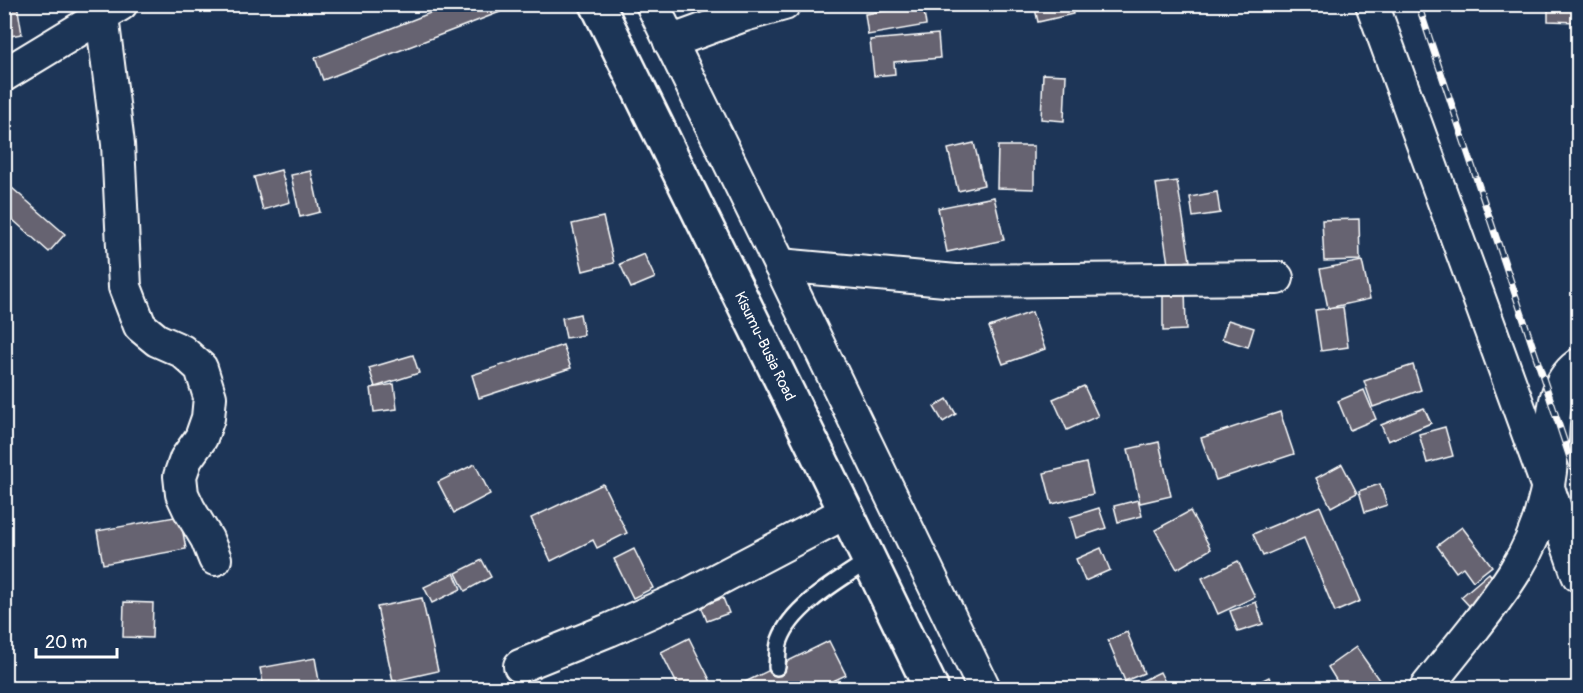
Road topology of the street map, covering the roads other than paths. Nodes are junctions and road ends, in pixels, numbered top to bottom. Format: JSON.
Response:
{"nodes":[{"id":1,"x":597,"y":4,"type":"edge"},
{"id":2,"x":651,"y":4,"type":"edge"},
{"id":3,"x":784,"y":4,"type":"edge"},
{"id":4,"x":1372,"y":4,"type":"edge"},
{"id":5,"x":112,"y":10,"type":"edge"},
{"id":6,"x":670,"y":42,"type":"junction"},
{"id":7,"x":4,"y":75,"type":"edge"},
{"id":8,"x":780,"y":265,"type":"junction"},
{"id":9,"x":1277,"y":278,"type":"dead end"},
{"id":10,"x":1578,"y":365,"type":"edge"},
{"id":11,"x":1547,"y":485,"type":"junction"},
{"id":12,"x":846,"y":512,"type":"junction"},
{"id":13,"x":215,"y":559,"type":"dead end"},
{"id":14,"x":869,"y":560,"type":"junction"},
{"id":15,"x":1578,"y":575,"type":"edge"},
{"id":16,"x":520,"y":666,"type":"dead end"},
{"id":17,"x":777,"y":668,"type":"dead end"},
{"id":18,"x":931,"y":688,"type":"edge"},
{"id":19,"x":984,"y":688,"type":"edge"},
{"id":20,"x":1426,"y":688,"type":"edge"}],
"edges":[{"from":1,"to":12,"type":"highway","name":"Kisumu-Busia Road"},
{"from":2,"to":6,"type":"street"},
{"from":3,"to":6,"type":"street"},
{"from":4,"to":11,"type":"street"},
{"from":5,"to":7,"type":"street"},
{"from":5,"to":13,"type":"street"},
{"from":6,"to":8,"type":"street"},
{"from":8,"to":9,"type":"street"},
{"from":8,"to":19,"type":"street"},
{"from":10,"to":11,"type":"street"},
{"from":11,"to":15,"type":"street"},
{"from":11,"to":20,"type":"street"},
{"from":12,"to":14,"type":"highway","name":"Kisumu-Busia Road"},
{"from":12,"to":16,"type":"street"},
{"from":14,"to":17,"type":"lane"},
{"from":14,"to":18,"type":"highway","name":"Kisumu-Busia Road"}]}
